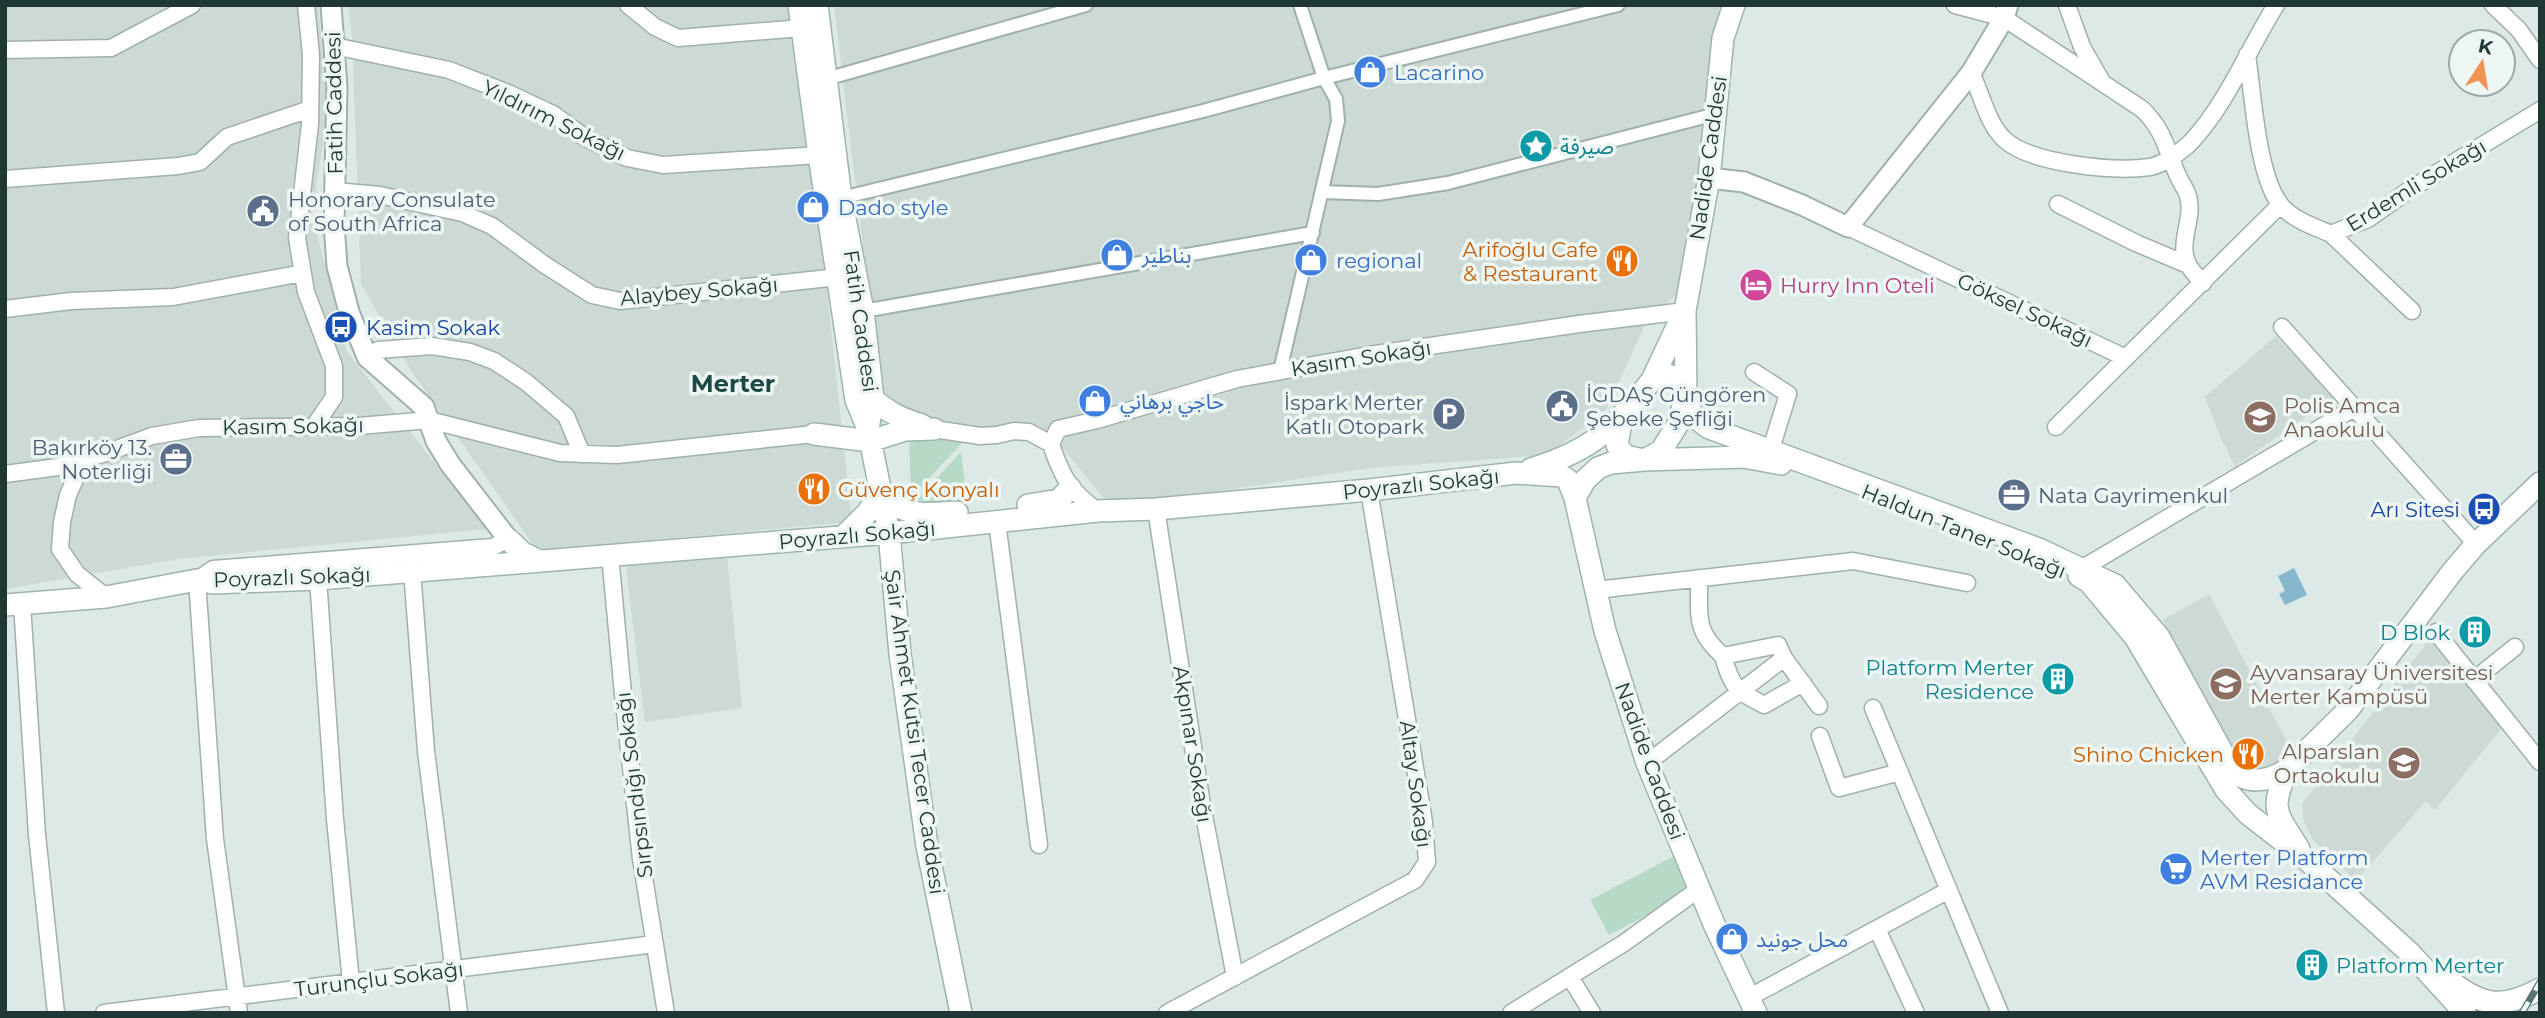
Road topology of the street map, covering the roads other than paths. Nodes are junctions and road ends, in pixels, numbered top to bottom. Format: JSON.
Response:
{"nodes":[{"id":1,"x":192,"y":5,"type":"edge"},
{"id":2,"x":306,"y":5,"type":"edge"},
{"id":3,"x":331,"y":5,"type":"edge"},
{"id":4,"x":628,"y":5,"type":"edge"},
{"id":5,"x":799,"y":5,"type":"edge"},
{"id":6,"x":817,"y":5,"type":"edge"},
{"id":7,"x":1086,"y":5,"type":"edge"},
{"id":8,"x":1300,"y":5,"type":"edge"},
{"id":9,"x":1618,"y":5,"type":"edge"},
{"id":10,"x":1734,"y":5,"type":"edge"},
{"id":11,"x":1955,"y":5,"type":"edge"},
{"id":12,"x":2067,"y":5,"type":"edge"},
{"id":13,"x":2276,"y":5,"type":"edge"},
{"id":14,"x":2493,"y":5,"type":"edge"},
{"id":15,"x":2006,"y":11,"type":"edge"},
{"id":16,"x":802,"y":28,"type":"junction"},
{"id":17,"x":334,"y":46,"type":"junction"},
{"id":18,"x":5,"y":50,"type":"edge"},
{"id":19,"x":2247,"y":55,"type":"junction"},
{"id":20,"x":2540,"y":60,"type":"edge"},
{"id":21,"x":1971,"y":74,"type":"junction"},
{"id":22,"x":1324,"y":78,"type":"junction"},
{"id":23,"x":826,"y":79,"type":"junction"},
{"id":24,"x":2102,"y":83,"type":"junction"},
{"id":25,"x":310,"y":109,"type":"junction"},
{"id":26,"x":2540,"y":110,"type":"edge"},
{"id":27,"x":1716,"y":114,"type":"junction"},
{"id":28,"x":819,"y":155,"type":"junction"},
{"id":29,"x":2171,"y":156,"type":"junction"},
{"id":30,"x":1709,"y":178,"type":"junction"},
{"id":31,"x":5,"y":179,"type":"edge"},
{"id":32,"x":335,"y":191,"type":"junction"},
{"id":33,"x":1322,"y":192,"type":"junction"},
{"id":34,"x":834,"y":200,"type":"junction"},
{"id":35,"x":2058,"y":204,"type":"dead end"},
{"id":36,"x":2280,"y":205,"type":"junction"},
{"id":37,"x":1849,"y":227,"type":"junction"},
{"id":38,"x":1313,"y":233,"type":"junction"},
{"id":39,"x":2331,"y":234,"type":"junction"},
{"id":40,"x":2188,"y":265,"type":"junction"},
{"id":41,"x":303,"y":273,"type":"junction"},
{"id":42,"x":838,"y":277,"type":"junction"},
{"id":43,"x":2203,"y":283,"type":"junction"},
{"id":44,"x":5,"y":309,"type":"edge"},
{"id":45,"x":863,"y":311,"type":"junction"},
{"id":46,"x":1685,"y":311,"type":"junction"},
{"id":47,"x":2412,"y":311,"type":"dead end"},
{"id":48,"x":2282,"y":327,"type":"dead end"},
{"id":49,"x":367,"y":357,"type":"junction"},
{"id":50,"x":2126,"y":358,"type":"junction"},
{"id":51,"x":1280,"y":371,"type":"junction"},
{"id":52,"x":1754,"y":372,"type":"dead end"},
{"id":53,"x":1652,"y":380,"type":"junction"},
{"id":54,"x":1686,"y":394,"type":"junction"},
{"id":55,"x":873,"y":399,"type":"junction"},
{"id":56,"x":2354,"y":408,"type":"junction"},
{"id":57,"x":1622,"y":415,"type":"junction"},
{"id":58,"x":429,"y":420,"type":"junction"},
{"id":59,"x":316,"y":425,"type":"junction"},
{"id":60,"x":2056,"y":427,"type":"dead end"},
{"id":61,"x":934,"y":429,"type":"junction"},
{"id":62,"x":814,"y":434,"type":"joint"},
{"id":63,"x":869,"y":435,"type":"junction"},
{"id":64,"x":1051,"y":444,"type":"junction"},
{"id":65,"x":1771,"y":450,"type":"junction"},
{"id":66,"x":582,"y":454,"type":"junction"},
{"id":67,"x":85,"y":459,"type":"junction"},
{"id":68,"x":1644,"y":460,"type":"junction"},
{"id":69,"x":1516,"y":473,"type":"junction"},
{"id":70,"x":5,"y":474,"type":"edge"},
{"id":71,"x":2540,"y":483,"type":"edge"},
{"id":72,"x":880,"y":488,"type":"junction"},
{"id":73,"x":1070,"y":488,"type":"junction"},
{"id":74,"x":1369,"y":490,"type":"junction"},
{"id":75,"x":1576,"y":498,"type":"junction"},
{"id":76,"x":1156,"y":509,"type":"junction"},
{"id":77,"x":1098,"y":511,"type":"junction"},
{"id":78,"x":997,"y":522,"type":"junction"},
{"id":79,"x":889,"y":533,"type":"junction"},
{"id":80,"x":844,"y":536,"type":"junction"},
{"id":81,"x":508,"y":539,"type":"junction"},
{"id":82,"x":2476,"y":544,"type":"junction"},
{"id":83,"x":610,"y":555,"type":"junction"},
{"id":84,"x":539,"y":561,"type":"junction"},
{"id":85,"x":491,"y":565,"type":"junction"},
{"id":86,"x":412,"y":571,"type":"junction"},
{"id":87,"x":2078,"y":572,"type":"junction"},
{"id":88,"x":1699,"y":578,"type":"junction"},
{"id":89,"x":318,"y":579,"type":"junction"},
{"id":90,"x":197,"y":580,"type":"junction"},
{"id":91,"x":1967,"y":583,"type":"dead end"},
{"id":92,"x":1597,"y":590,"type":"junction"},
{"id":93,"x":106,"y":597,"type":"junction"},
{"id":94,"x":14,"y":605,"type":"edge"},
{"id":95,"x":2436,"y":632,"type":"dead end"},
{"id":96,"x":2515,"y":648,"type":"dead end"},
{"id":97,"x":1723,"y":656,"type":"junction"},
{"id":98,"x":1784,"y":658,"type":"junction"},
{"id":99,"x":2474,"y":680,"type":"junction"},
{"id":100,"x":1802,"y":683,"type":"junction"},
{"id":101,"x":1741,"y":693,"type":"junction"},
{"id":102,"x":1819,"y":706,"type":"dead end"},
{"id":103,"x":1873,"y":708,"type":"dead end"},
{"id":104,"x":2540,"y":734,"type":"edge"},
{"id":105,"x":1820,"y":736,"type":"dead end"},
{"id":106,"x":2526,"y":745,"type":"junction"},
{"id":107,"x":2540,"y":762,"type":"edge"},
{"id":108,"x":1647,"y":763,"type":"junction"},
{"id":109,"x":2288,"y":769,"type":"junction"},
{"id":110,"x":1900,"y":772,"type":"junction"},
{"id":111,"x":1039,"y":845,"type":"dead end"},
{"id":112,"x":2306,"y":859,"type":"junction"},
{"id":113,"x":1699,"y":889,"type":"junction"},
{"id":114,"x":1949,"y":890,"type":"junction"},
{"id":115,"x":1877,"y":929,"type":"junction"},
{"id":116,"x":655,"y":944,"type":"junction"},
{"id":117,"x":2410,"y":953,"type":"junction"},
{"id":118,"x":453,"y":970,"type":"junction"},
{"id":119,"x":1235,"y":977,"type":"junction"},
{"id":120,"x":1570,"y":977,"type":"junction"},
{"id":121,"x":351,"y":982,"type":"junction"},
{"id":122,"x":2540,"y":989,"type":"edge"},
{"id":123,"x":238,"y":1004,"type":"edge"},
{"id":124,"x":1752,"y":1005,"type":"edge"},
{"id":125,"x":56,"y":1013,"type":"edge"},
{"id":126,"x":104,"y":1013,"type":"edge"},
{"id":127,"x":459,"y":1013,"type":"edge"},
{"id":128,"x":666,"y":1013,"type":"edge"},
{"id":129,"x":961,"y":1013,"type":"edge"},
{"id":130,"x":1167,"y":1013,"type":"edge"},
{"id":131,"x":1511,"y":1013,"type":"edge"},
{"id":132,"x":1592,"y":1013,"type":"edge"},
{"id":133,"x":1916,"y":1013,"type":"edge"},
{"id":134,"x":2000,"y":1013,"type":"edge"},
{"id":135,"x":2465,"y":1013,"type":"edge"}],
"edges":[{"from":1,"to":18,"type":"street"},
{"from":2,"to":25,"type":"street"},
{"from":3,"to":17,"type":"street","name":"Fatih Caddesi"},
{"from":4,"to":16,"type":"street"},
{"from":5,"to":16,"type":"main road","name":"Fatih Caddesi"},
{"from":6,"to":23,"type":"main road","name":"Fatih Caddesi"},
{"from":7,"to":23,"type":"street"},
{"from":8,"to":22,"type":"street"},
{"from":9,"to":22,"type":"street"},
{"from":10,"to":27,"type":"main road","name":"Nadide Caddesi"},
{"from":11,"to":15,"type":"street"},
{"from":12,"to":24,"type":"street"},
{"from":13,"to":19,"type":"street"},
{"from":14,"to":20,"type":"street"},
{"from":15,"to":21,"type":"street"},
{"from":15,"to":24,"type":"street"},
{"from":16,"to":28,"type":"main road","name":"Fatih Caddesi"},
{"from":17,"to":28,"type":"street","name":"Yıldırım Sokağı"},
{"from":17,"to":32,"type":"street","name":"Fatih Caddesi"},
{"from":19,"to":29,"type":"street"},
{"from":19,"to":36,"type":"street","name":"Erdemli Sokağı"},
{"from":21,"to":29,"type":"street"},
{"from":21,"to":37,"type":"street"},
{"from":22,"to":33,"type":"street"},
{"from":22,"to":34,"type":"street"},
{"from":23,"to":34,"type":"main road","name":"Fatih Caddesi"},
{"from":24,"to":29,"type":"street"},
{"from":25,"to":31,"type":"street"},
{"from":25,"to":41,"type":"street"},
{"from":26,"to":39,"type":"street","name":"Erdemli Sokağı"},
{"from":27,"to":30,"type":"main road","name":"Nadide Caddesi"},
{"from":27,"to":33,"type":"street"},
{"from":28,"to":34,"type":"main road","name":"Fatih Caddesi"},
{"from":29,"to":40,"type":"street"},
{"from":30,"to":37,"type":"street","name":"Göksel Sokağı"},
{"from":30,"to":46,"type":"main road","name":"Nadide Caddesi"},
{"from":32,"to":42,"type":"street","name":"Alaybey Sokağı"},
{"from":32,"to":49,"type":"street","name":"Fatih Caddesi"},
{"from":33,"to":38,"type":"street"},
{"from":34,"to":42,"type":"main road","name":"Fatih Caddesi"},
{"from":34,"to":45,"type":"main road","name":"Fatih Caddesi"},
{"from":35,"to":40,"type":"street"},
{"from":36,"to":39,"type":"street","name":"Erdemli Sokağı"},
{"from":36,"to":43,"type":"street"},
{"from":37,"to":50,"type":"street","name":"Göksel Sokağı"},
{"from":38,"to":45,"type":"street"},
{"from":38,"to":51,"type":"street"},
{"from":39,"to":47,"type":"street"},
{"from":40,"to":43,"type":"street"},
{"from":41,"to":44,"type":"street"},
{"from":41,"to":59,"type":"street"},
{"from":42,"to":63,"type":"main road","name":"Fatih Caddesi"},
{"from":43,"to":50,"type":"street"},
{"from":45,"to":55,"type":"main road","name":"Fatih Caddesi"},
{"from":46,"to":51,"type":"street","name":"Kasım Sokağı"},
{"from":46,"to":53,"type":"main road"},
{"from":46,"to":54,"type":"main road"},
{"from":48,"to":56,"type":"street"},
{"from":49,"to":58,"type":"street","name":"Fatih Caddesi"},
{"from":49,"to":66,"type":"street"},
{"from":50,"to":60,"type":"street"},
{"from":51,"to":64,"type":"street","name":"Kasım Sokağı"},
{"from":52,"to":65,"type":"street"},
{"from":53,"to":54,"type":"main road"},
{"from":53,"to":57,"type":"main road"},
{"from":54,"to":65,"type":"main road"},
{"from":54,"to":68,"type":"main road"},
{"from":55,"to":61,"type":"main road"},
{"from":55,"to":63,"type":"main road","name":"Fatih Caddesi"},
{"from":56,"to":82,"type":"street"},
{"from":56,"to":87,"type":"street"},
{"from":57,"to":68,"type":"main road"},
{"from":57,"to":69,"type":"main road"},
{"from":58,"to":59,"type":"street","name":"Kasım Sokağı"},
{"from":58,"to":66,"type":"street","name":"Kasım Sokağı"},
{"from":58,"to":81,"type":"street","name":"Fatih Caddesi"},
{"from":59,"to":67,"type":"street","name":"Kasım Sokağı"},
{"from":61,"to":63,"type":"main road"},
{"from":61,"to":64,"type":"street"},
{"from":62,"to":63,"type":"main road"},
{"from":62,"to":66,"type":"street","name":"Kasım Sokağı"},
{"from":63,"to":72,"type":"main road","name":"Fatih Caddesi"},
{"from":64,"to":73,"type":"street"},
{"from":65,"to":87,"type":"main road"},
{"from":67,"to":70,"type":"street","name":"Kasım Sokağı"},
{"from":67,"to":93,"type":"street"},
{"from":68,"to":75,"type":"main road","name":"Haldun Taner Sokağı"},
{"from":68,"to":87,"type":"main road","name":"Haldun Taner Sokağı"},
{"from":69,"to":74,"type":"main road","name":"Poyrazlı Sokağı"},
{"from":69,"to":75,"type":"main road"},
{"from":71,"to":82,"type":"main road"},
{"from":72,"to":73,"type":"main road"},
{"from":72,"to":79,"type":"main road","name":"Fatih Caddesi"},
{"from":72,"to":80,"type":"main road"},
{"from":73,"to":77,"type":"street"},
{"from":74,"to":76,"type":"main road","name":"Poyrazlı Sokağı"},
{"from":74,"to":119,"type":"street","name":"Altay Sokağı"},
{"from":75,"to":92,"type":"main road","name":"Nadide Caddesi"},
{"from":76,"to":77,"type":"main road","name":"Poyrazlı Sokağı"},
{"from":76,"to":119,"type":"street","name":"Akpınar Sokağı"},
{"from":77,"to":78,"type":"main road","name":"Poyrazlı Sokağı"},
{"from":78,"to":79,"type":"main road","name":"Poyrazlı Sokağı"},
{"from":78,"to":111,"type":"street"},
{"from":79,"to":80,"type":"main road","name":"Poyrazlı Sokağı"},
{"from":79,"to":129,"type":"main road","name":"Şair Ahmet Kutsi Tecer Caddesi"},
{"from":80,"to":83,"type":"main road","name":"Poyrazlı Sokağı"},
{"from":81,"to":84,"type":"main road"},
{"from":81,"to":85,"type":"main road"},
{"from":81,"to":90,"type":"street","name":"Poyrazlı Sokağı"},
{"from":82,"to":109,"type":"main road"},
{"from":83,"to":84,"type":"main road","name":"Poyrazlı Sokağı"},
{"from":83,"to":116,"type":"street","name":"Sırpsındığı Sokağı"},
{"from":84,"to":85,"type":"main road","name":"Poyrazlı Sokağı"},
{"from":85,"to":86,"type":"main road","name":"Poyrazlı Sokağı"},
{"from":86,"to":89,"type":"main road","name":"Poyrazlı Sokağı"},
{"from":86,"to":118,"type":"street"},
{"from":87,"to":109,"type":"main road"},
{"from":87,"to":112,"type":"main road","name":"Haldun Taner Sokağı"},
{"from":88,"to":91,"type":"street"},
{"from":88,"to":92,"type":"street"},
{"from":88,"to":97,"type":"street"},
{"from":89,"to":90,"type":"main road","name":"Poyrazlı Sokağı"},
{"from":89,"to":121,"type":"street"},
{"from":90,"to":93,"type":"main road","name":"Poyrazlı Sokağı"},
{"from":90,"to":123,"type":"street"},
{"from":92,"to":108,"type":"main road","name":"Nadide Caddesi"},
{"from":93,"to":94,"type":"main road","name":"Poyrazlı Sokağı"},
{"from":94,"to":125,"type":"street"},
{"from":95,"to":99,"type":"street"},
{"from":96,"to":99,"type":"street"},
{"from":97,"to":98,"type":"street"},
{"from":97,"to":101,"type":"street"},
{"from":98,"to":100,"type":"street"},
{"from":98,"to":101,"type":"street"},
{"from":99,"to":106,"type":"street"},
{"from":100,"to":101,"type":"street"},
{"from":100,"to":102,"type":"street"},
{"from":101,"to":108,"type":"street"},
{"from":103,"to":110,"type":"street"},
{"from":104,"to":106,"type":"street"},
{"from":105,"to":110,"type":"street"},
{"from":106,"to":107,"type":"street"},
{"from":108,"to":113,"type":"main road","name":"Nadide Caddesi"},
{"from":109,"to":112,"type":"main road"},
{"from":110,"to":114,"type":"street"},
{"from":112,"to":117,"type":"main road","name":"Haldun Taner Sokağı"},
{"from":113,"to":120,"type":"street"},
{"from":113,"to":124,"type":"main road","name":"Nadide Caddesi"},
{"from":114,"to":115,"type":"street"},
{"from":114,"to":134,"type":"street"},
{"from":115,"to":124,"type":"street"},
{"from":115,"to":133,"type":"street"},
{"from":116,"to":118,"type":"street","name":"Turunçlu Sokağı"},
{"from":116,"to":128,"type":"street","name":"Sırpsındığı Sokağı"},
{"from":117,"to":122,"type":"main road"},
{"from":117,"to":135,"type":"main road","name":"Haldun Taner Sokağı"},
{"from":118,"to":121,"type":"street","name":"Turunçlu Sokağı"},
{"from":118,"to":127,"type":"street"},
{"from":119,"to":130,"type":"street","name":"Altay Sokağı"},
{"from":120,"to":131,"type":"street"},
{"from":120,"to":132,"type":"street"},
{"from":121,"to":123,"type":"street","name":"Turunçlu Sokağı"},
{"from":123,"to":126,"type":"street","name":"Turunçlu Sokağı"}]}
